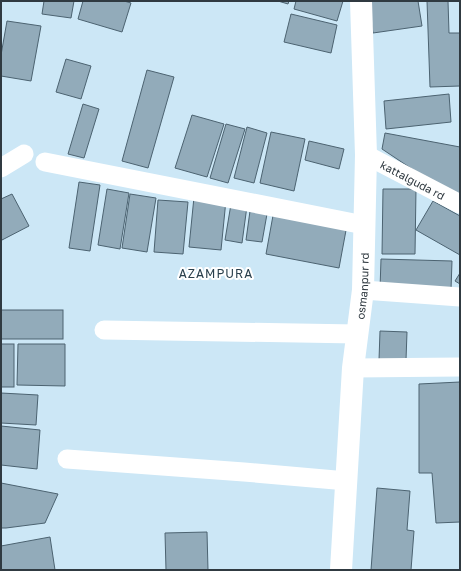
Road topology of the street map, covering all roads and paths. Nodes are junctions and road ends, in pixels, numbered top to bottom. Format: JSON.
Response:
{"nodes":[{"id":1,"x":361,"y":1,"type":"edge"},
{"id":2,"x":24,"y":154,"type":"dead end"},
{"id":3,"x":366,"y":156,"type":"junction"},
{"id":4,"x":45,"y":162,"type":"dead end"},
{"id":5,"x":1,"y":168,"type":"edge"},
{"id":6,"x":460,"y":204,"type":"edge"},
{"id":7,"x":364,"y":225,"type":"junction"},
{"id":8,"x":363,"y":290,"type":"junction"},
{"id":9,"x":460,"y":297,"type":"edge"},
{"id":10,"x":104,"y":330,"type":"dead end"},
{"id":11,"x":357,"y":334,"type":"junction"},
{"id":12,"x":460,"y":367,"type":"edge"},
{"id":13,"x":353,"y":368,"type":"junction"},
{"id":14,"x":67,"y":459,"type":"dead end"},
{"id":15,"x":347,"y":481,"type":"junction"},
{"id":16,"x":341,"y":570,"type":"edge"}],
"edges":[{"from":1,"to":3,"type":"street","name":"osmanpur rd"},
{"from":2,"to":5,"type":"street"},
{"from":3,"to":6,"type":"street","name":"kattalguda rd"},
{"from":3,"to":7,"type":"street","name":"osmanpur rd"},
{"from":4,"to":7,"type":"street"},
{"from":7,"to":8,"type":"street","name":"osmanpur rd"},
{"from":8,"to":9,"type":"street"},
{"from":8,"to":11,"type":"street","name":"osmanpur rd"},
{"from":10,"to":11,"type":"street"},
{"from":11,"to":13,"type":"street","name":"osmanpur rd"},
{"from":12,"to":13,"type":"street"},
{"from":13,"to":15,"type":"street","name":"osmanpur rd"},
{"from":14,"to":15,"type":"street"},
{"from":15,"to":16,"type":"street","name":"osmanpur rd"}]}
